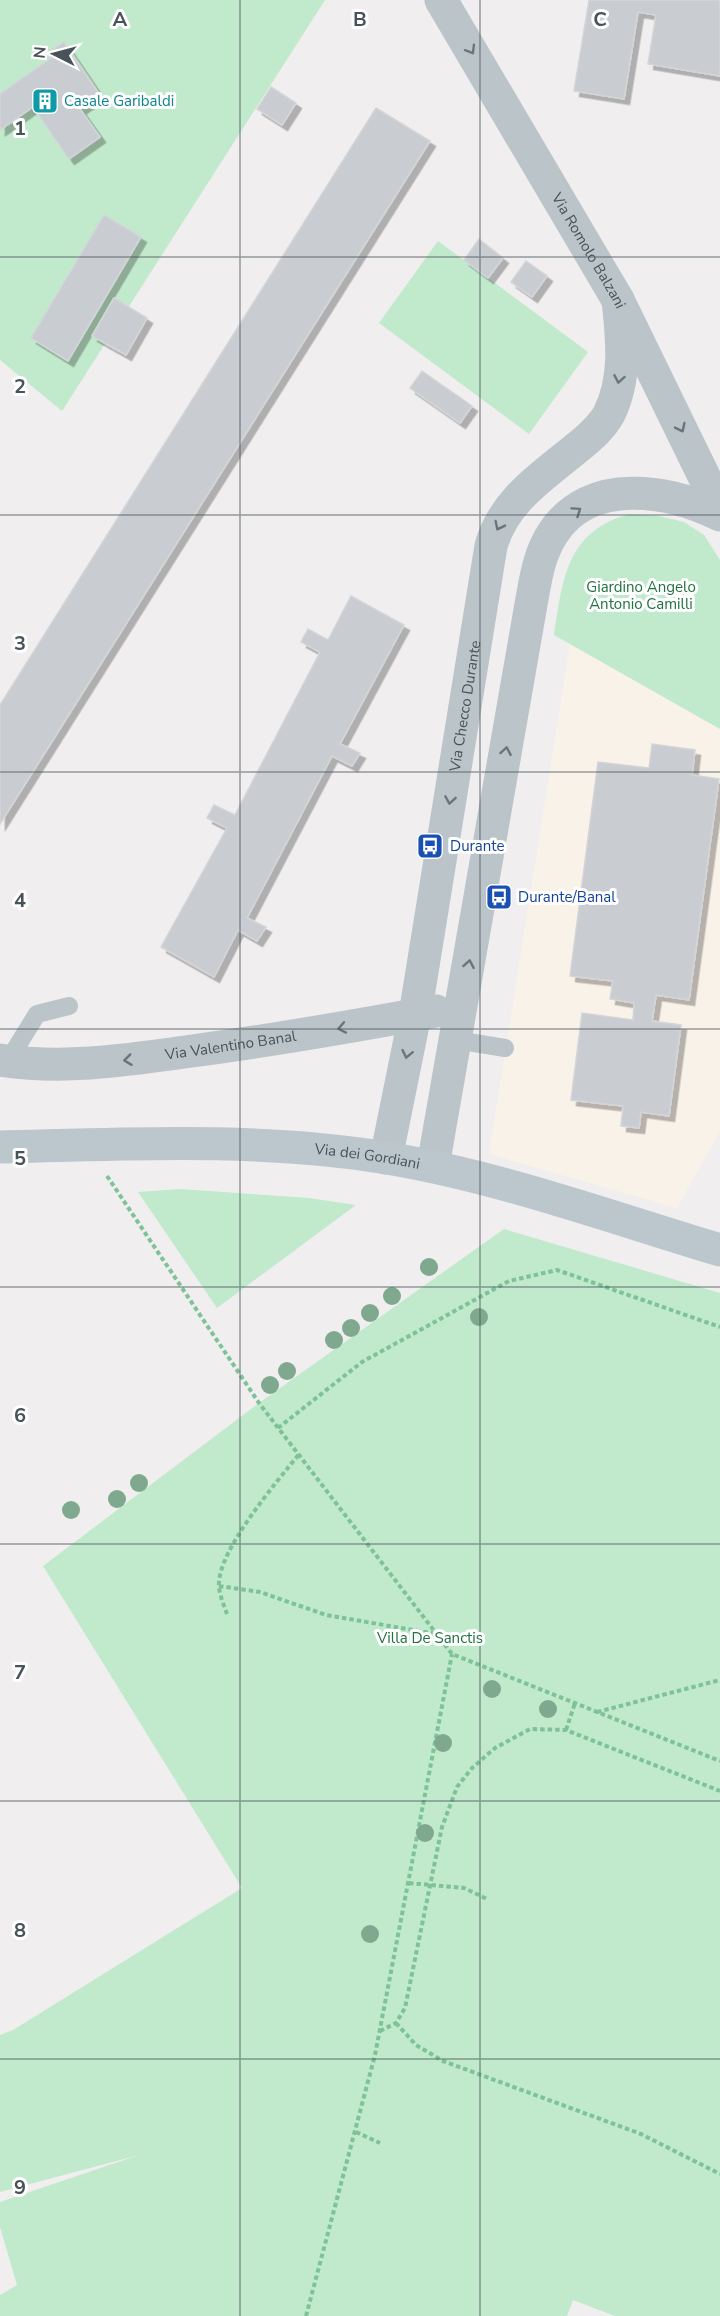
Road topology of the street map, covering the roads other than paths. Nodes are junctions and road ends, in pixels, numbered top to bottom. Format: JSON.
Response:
{"nodes":[{"id":1,"x":441,"y":0,"type":"edge"},
{"id":2,"x":618,"y":300,"type":"junction"},
{"id":3,"x":720,"y":509,"type":"edge"},
{"id":4,"x":720,"y":515,"type":"edge"},
{"id":5,"x":69,"y":1006,"type":"dead end"},
{"id":6,"x":462,"y":1006,"type":"junction"},
{"id":7,"x":415,"y":1015,"type":"junction"},
{"id":8,"x":456,"y":1040,"type":"junction"},
{"id":9,"x":505,"y":1048,"type":"dead end"},
{"id":10,"x":4,"y":1060,"type":"edge"},
{"id":11,"x":0,"y":1147,"type":"edge"},
{"id":12,"x":386,"y":1158,"type":"junction"},
{"id":13,"x":432,"y":1166,"type":"junction"},
{"id":14,"x":720,"y":1250,"type":"edge"}],
"edges":[{"from":1,"to":2,"type":"street","name":"Via Romolo Balzani","one_way":true},
{"from":2,"to":3,"type":"street","name":"Via Romolo Balzani","one_way":true},
{"from":2,"to":7,"type":"street","name":"Via Checco Durante","one_way":true},
{"from":6,"to":4,"type":"street","one_way":true},
{"from":5,"to":10,"type":"lane"},
{"from":6,"to":7,"type":"street","name":"Via Valentino Banal"},
{"from":6,"to":8,"type":"street"},
{"from":7,"to":10,"type":"street","name":"Via Valentino Banal","one_way":true},
{"from":7,"to":12,"type":"street","name":"Via Checco Durante","one_way":true},
{"from":8,"to":9,"type":"lane"},
{"from":8,"to":13,"type":"street"},
{"from":11,"to":12,"type":"street","name":"Via dei Gordiani"},
{"from":12,"to":13,"type":"street","name":"Via dei Gordiani"},
{"from":13,"to":14,"type":"street","name":"Via dei Gordiani"}]}
